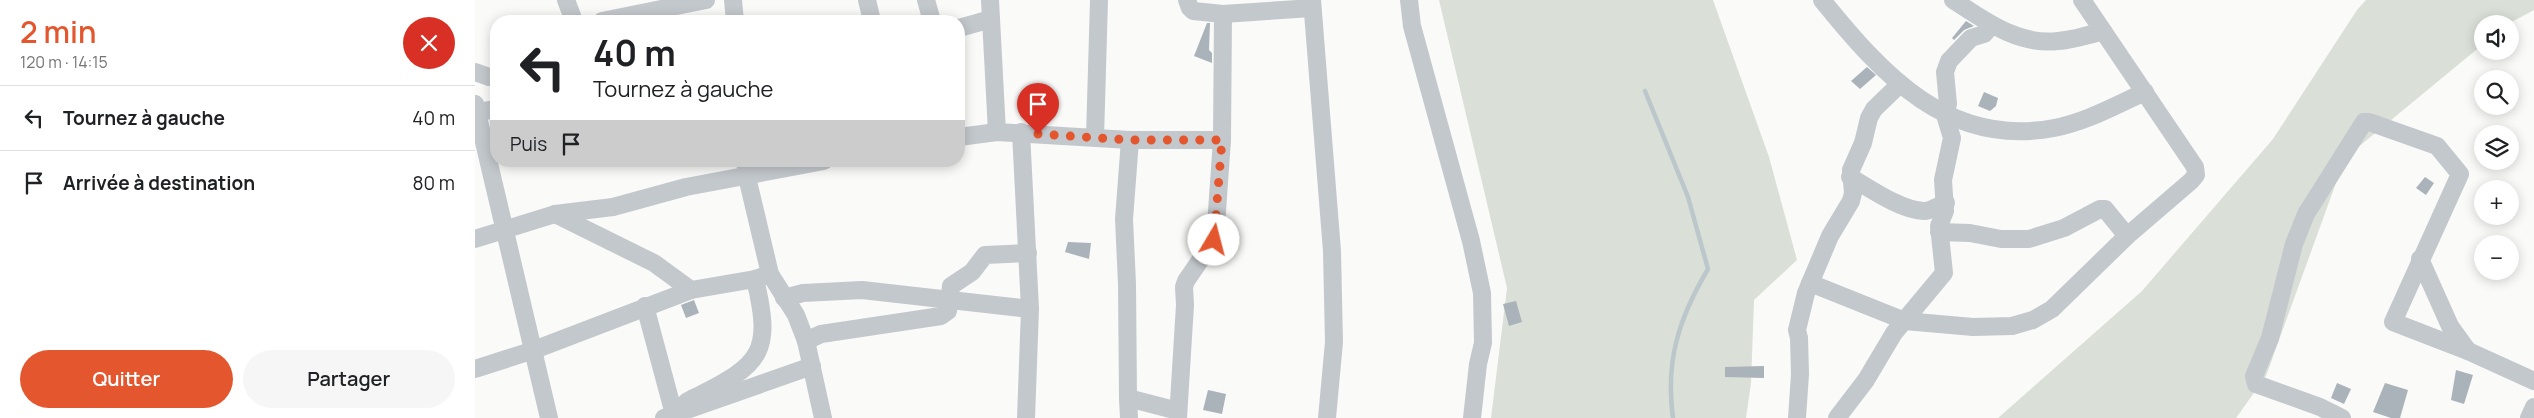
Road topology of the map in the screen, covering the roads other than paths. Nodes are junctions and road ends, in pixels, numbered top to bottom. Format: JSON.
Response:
{"nodes":[{"id":1,"x":566,"y":0,"type":"edge"},
{"id":2,"x":706,"y":0,"type":"edge"},
{"id":3,"x":733,"y":0,"type":"edge"},
{"id":4,"x":867,"y":0,"type":"edge"},
{"id":5,"x":926,"y":0,"type":"edge"},
{"id":6,"x":990,"y":0,"type":"edge"},
{"id":7,"x":1099,"y":0,"type":"edge"},
{"id":8,"x":1187,"y":0,"type":"edge"},
{"id":9,"x":1409,"y":0,"type":"edge"},
{"id":10,"x":1822,"y":0,"type":"edge"},
{"id":11,"x":1953,"y":0,"type":"edge"},
{"id":12,"x":2082,"y":0,"type":"edge"},
{"id":13,"x":1312,"y":4,"type":"edge"},
{"id":14,"x":1223,"y":14,"type":"junction"},
{"id":15,"x":572,"y":15,"type":"edge"},
{"id":16,"x":632,"y":15,"type":"edge"},
{"id":17,"x":734,"y":15,"type":"edge"},
{"id":18,"x":871,"y":15,"type":"edge"},
{"id":19,"x":930,"y":15,"type":"edge"},
{"id":20,"x":991,"y":19,"type":"junction"},
{"id":21,"x":965,"y":26,"type":"edge"},
{"id":22,"x":1991,"y":26,"type":"junction"},
{"id":23,"x":2103,"y":31,"type":"junction"},
{"id":24,"x":475,"y":72,"type":"edge"},
{"id":25,"x":490,"y":77,"type":"edge"},
{"id":26,"x":1900,"y":84,"type":"junction"},
{"id":27,"x":2145,"y":92,"type":"junction"},
{"id":28,"x":476,"y":108,"type":"edge"},
{"id":29,"x":490,"y":109,"type":"edge"},
{"id":30,"x":1945,"y":115,"type":"junction"},
{"id":31,"x":997,"y":132,"type":"junction"},
{"id":32,"x":1021,"y":132,"type":"junction"},
{"id":33,"x":965,"y":136,"type":"edge"},
{"id":34,"x":1095,"y":137,"type":"junction"},
{"id":35,"x":1130,"y":140,"type":"junction"},
{"id":36,"x":1222,"y":140,"type":"junction"},
{"id":37,"x":766,"y":167,"type":"edge"},
{"id":38,"x":746,"y":169,"type":"edge"},
{"id":39,"x":1850,"y":177,"type":"junction"},
{"id":40,"x":1946,"y":202,"type":"junction"},
{"id":41,"x":555,"y":214,"type":"junction"},
{"id":42,"x":504,"y":228,"type":"junction"},
{"id":43,"x":1939,"y":232,"type":"junction"},
{"id":44,"x":2127,"y":236,"type":"junction"},
{"id":45,"x":475,"y":239,"type":"edge"},
{"id":46,"x":1028,"y":254,"type":"junction"},
{"id":47,"x":2420,"y":259,"type":"junction"},
{"id":48,"x":762,"y":277,"type":"junction"},
{"id":49,"x":1810,"y":283,"type":"junction"},
{"id":50,"x":691,"y":290,"type":"junction"},
{"id":51,"x":783,"y":298,"type":"junction"},
{"id":52,"x":950,"y":300,"type":"junction"},
{"id":53,"x":645,"y":306,"type":"junction"},
{"id":54,"x":1030,"y":309,"type":"junction"},
{"id":55,"x":1905,"y":321,"type":"junction"},
{"id":56,"x":806,"y":341,"type":"junction"},
{"id":57,"x":534,"y":350,"type":"junction"},
{"id":58,"x":2468,"y":351,"type":"junction"},
{"id":59,"x":812,"y":366,"type":"junction"},
{"id":60,"x":477,"y":368,"type":"edge"},
{"id":61,"x":2534,"y":381,"type":"edge"},
{"id":62,"x":1128,"y":398,"type":"junction"},
{"id":63,"x":2534,"y":407,"type":"edge"},
{"id":64,"x":1178,"y":414,"type":"edge"},
{"id":65,"x":673,"y":416,"type":"edge"},
{"id":66,"x":549,"y":418,"type":"edge"},
{"id":67,"x":823,"y":418,"type":"edge"},
{"id":68,"x":1026,"y":418,"type":"edge"},
{"id":69,"x":1129,"y":418,"type":"edge"},
{"id":70,"x":1327,"y":418,"type":"edge"},
{"id":71,"x":1472,"y":418,"type":"edge"},
{"id":72,"x":1797,"y":418,"type":"edge"},
{"id":73,"x":1837,"y":418,"type":"edge"},
{"id":74,"x":2342,"y":418,"type":"edge"},
{"id":75,"x":2529,"y":418,"type":"edge"}],
"edges":[{"from":1,"to":15,"type":"street"},
{"from":2,"to":16,"type":"street"},
{"from":3,"to":17,"type":"street"},
{"from":4,"to":18,"type":"street"},
{"from":5,"to":19,"type":"street"},
{"from":6,"to":20,"type":"street"},
{"from":7,"to":34,"type":"street"},
{"from":8,"to":14,"type":"street"},
{"from":9,"to":71,"type":"street"},
{"from":10,"to":26,"type":"street"},
{"from":11,"to":22,"type":"street"},
{"from":12,"to":23,"type":"street"},
{"from":13,"to":14,"type":"street"},
{"from":13,"to":70,"type":"street"},
{"from":14,"to":36,"type":"street"},
{"from":20,"to":21,"type":"street"},
{"from":20,"to":31,"type":"street"},
{"from":22,"to":23,"type":"street"},
{"from":22,"to":30,"type":"street"},
{"from":23,"to":27,"type":"street"},
{"from":24,"to":25,"type":"street"},
{"from":26,"to":30,"type":"street"},
{"from":26,"to":39,"type":"street"},
{"from":27,"to":30,"type":"street"},
{"from":27,"to":44,"type":"street"},
{"from":28,"to":29,"type":"street"},
{"from":28,"to":42,"type":"street"},
{"from":30,"to":40,"type":"street"},
{"from":31,"to":32,"type":"street"},
{"from":31,"to":33,"type":"street"},
{"from":32,"to":34,"type":"street"},
{"from":32,"to":46,"type":"street"},
{"from":34,"to":35,"type":"street"},
{"from":35,"to":36,"type":"street"},
{"from":35,"to":62,"type":"street"},
{"from":36,"to":64,"type":"street"},
{"from":37,"to":38,"type":"street"},
{"from":38,"to":41,"type":"street"},
{"from":38,"to":48,"type":"street"},
{"from":39,"to":40,"type":"street"},
{"from":39,"to":49,"type":"street"},
{"from":40,"to":43,"type":"street"},
{"from":41,"to":42,"type":"street"},
{"from":41,"to":50,"type":"street"},
{"from":42,"to":45,"type":"street"},
{"from":42,"to":57,"type":"street"},
{"from":43,"to":44,"type":"street"},
{"from":43,"to":55,"type":"street"},
{"from":44,"to":55,"type":"street"},
{"from":46,"to":52,"type":"street"},
{"from":46,"to":54,"type":"street"},
{"from":47,"to":58,"type":"street"},
{"from":47,"to":58,"type":"street"},
{"from":47,"to":74,"type":"street"},
{"from":48,"to":50,"type":"street"},
{"from":48,"to":51,"type":"street"},
{"from":48,"to":65,"type":"street"},
{"from":49,"to":55,"type":"street"},
{"from":49,"to":72,"type":"street"},
{"from":50,"to":53,"type":"street"},
{"from":51,"to":52,"type":"street"},
{"from":51,"to":56,"type":"street"},
{"from":52,"to":54,"type":"street"},
{"from":52,"to":56,"type":"street"},
{"from":53,"to":57,"type":"street"},
{"from":53,"to":65,"type":"street"},
{"from":54,"to":68,"type":"street"},
{"from":55,"to":73,"type":"street"},
{"from":56,"to":59,"type":"street"},
{"from":57,"to":60,"type":"street"},
{"from":57,"to":66,"type":"street"},
{"from":58,"to":61,"type":"street"},
{"from":59,"to":65,"type":"street"},
{"from":59,"to":67,"type":"street"},
{"from":62,"to":64,"type":"street"},
{"from":62,"to":69,"type":"street"},
{"from":63,"to":75,"type":"street"}]}
